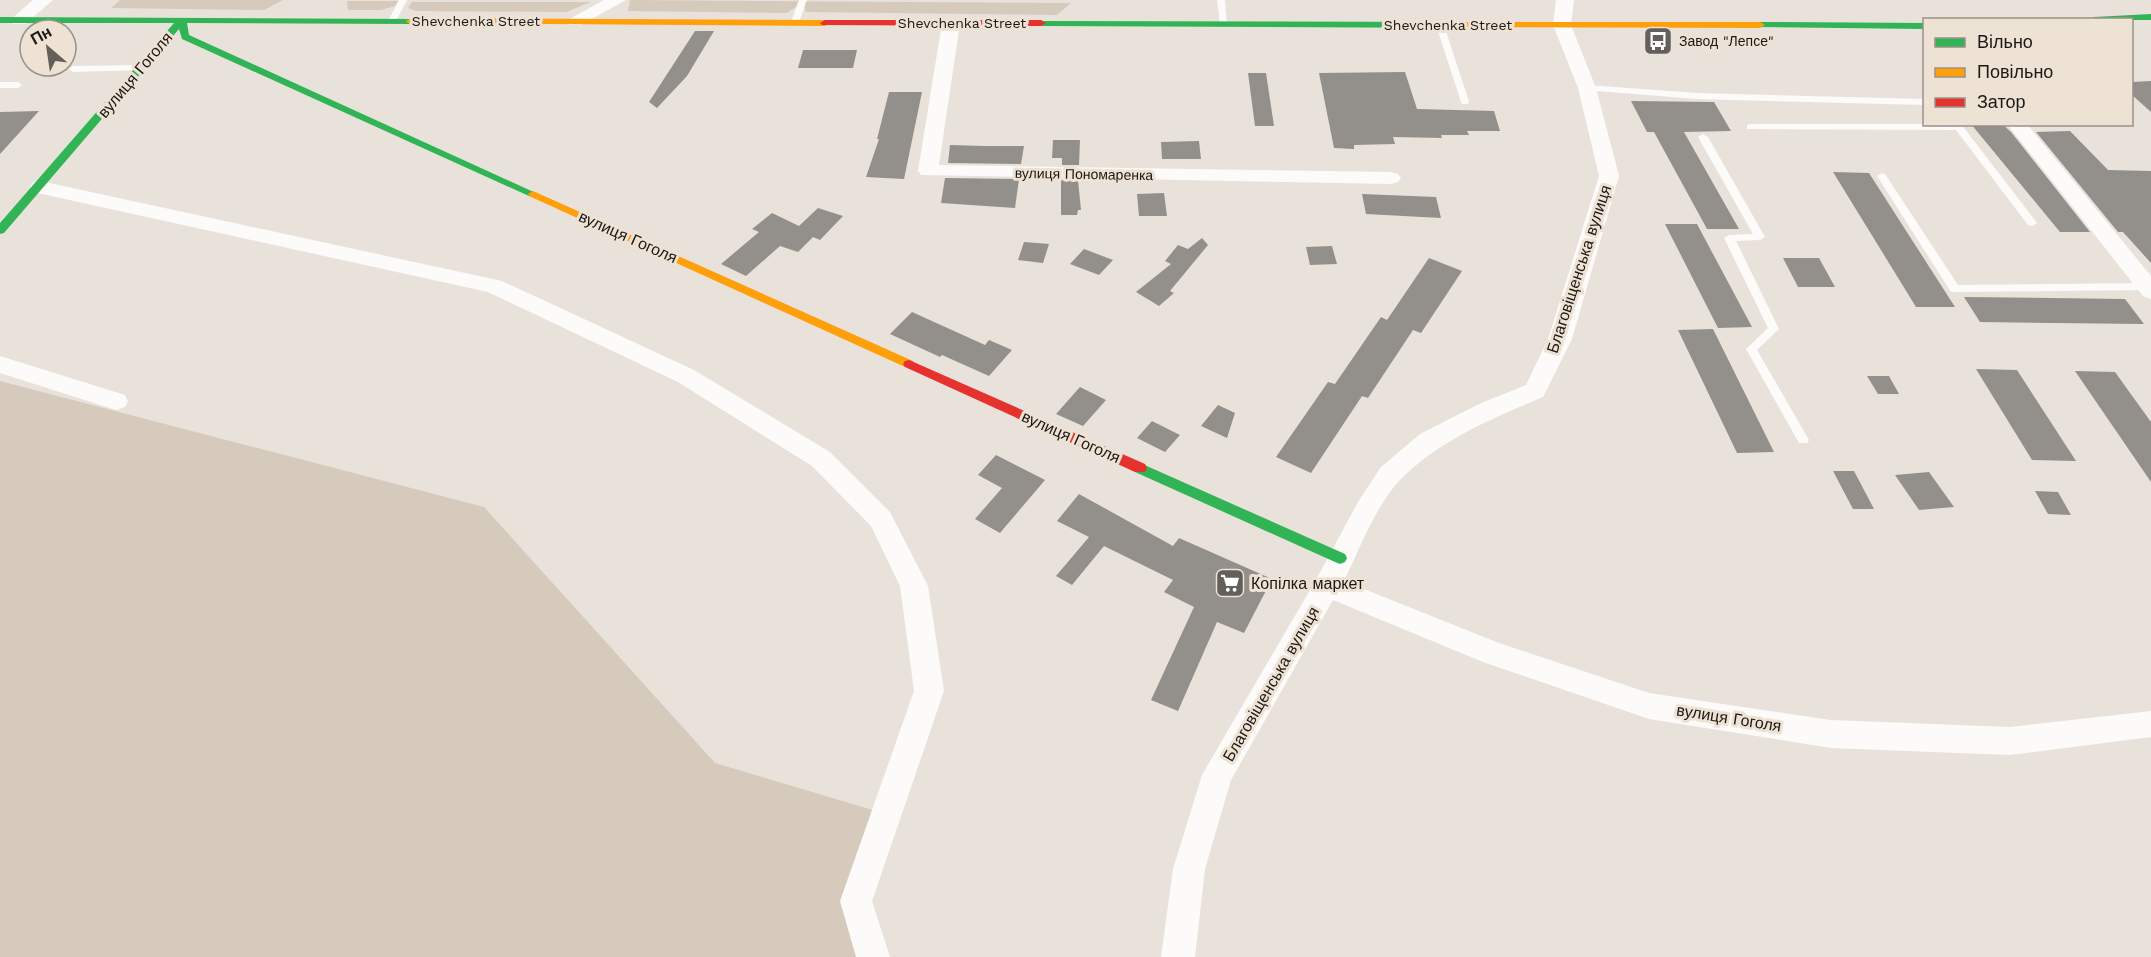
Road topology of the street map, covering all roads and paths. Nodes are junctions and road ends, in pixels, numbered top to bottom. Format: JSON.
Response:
{"nodes":[{"id":1,"x":44,"y":0,"type":"edge"},
{"id":2,"x":403,"y":0,"type":"edge"},
{"id":3,"x":617,"y":0,"type":"edge"},
{"id":4,"x":803,"y":0,"type":"edge"},
{"id":5,"x":1221,"y":0,"type":"edge"},
{"id":6,"x":1564,"y":12,"type":"edge"},
{"id":7,"x":2151,"y":17,"type":"edge"},
{"id":8,"x":22,"y":18,"type":"edge"},
{"id":9,"x":2132,"y":18,"type":"edge"},
{"id":10,"x":0,"y":20,"type":"edge"},
{"id":11,"x":18,"y":20,"type":"edge"},
{"id":12,"x":78,"y":20,"type":"edge"},
{"id":13,"x":182,"y":20,"type":"junction"},
{"id":14,"x":392,"y":21,"type":"junction"},
{"id":15,"x":575,"y":21,"type":"junction"},
{"id":16,"x":795,"y":22,"type":"junction"},
{"id":17,"x":951,"y":23,"type":"junction"},
{"id":18,"x":1224,"y":24,"type":"junction"},
{"id":19,"x":1440,"y":24,"type":"junction"},
{"id":20,"x":1923,"y":26,"type":"edge"},
{"id":21,"x":141,"y":68,"type":"junction"},
{"id":22,"x":78,"y":69,"type":"edge"},
{"id":23,"x":0,"y":85,"type":"edge"},
{"id":24,"x":18,"y":85,"type":"dead end"},
{"id":25,"x":1587,"y":88,"type":"junction"},
{"id":26,"x":1465,"y":102,"type":"dead end"},
{"id":27,"x":1923,"y":102,"type":"edge"},
{"id":28,"x":1957,"y":126,"type":"edge"},
{"id":29,"x":2018,"y":126,"type":"edge"},
{"id":30,"x":1749,"y":127,"type":"dead end"},
{"id":31,"x":1703,"y":137,"type":"dead end"},
{"id":32,"x":1882,"y":176,"type":"dead end"},
{"id":33,"x":1391,"y":178,"type":"dead end"},
{"id":34,"x":40,"y":187,"type":"junction"},
{"id":35,"x":2032,"y":223,"type":"dead end"},
{"id":36,"x":0,"y":230,"type":"edge"},
{"id":37,"x":2148,"y":282,"type":"edge"},
{"id":38,"x":0,"y":364,"type":"edge"},
{"id":39,"x":116,"y":401,"type":"dead end"},
{"id":40,"x":1803,"y":440,"type":"dead end"},
{"id":41,"x":1340,"y":558,"type":"junction"},
{"id":42,"x":1327,"y":586,"type":"junction"},
{"id":43,"x":2151,"y":724,"type":"edge"},
{"id":44,"x":873,"y":957,"type":"edge"},
{"id":45,"x":1178,"y":957,"type":"edge"}],
"edges":[{"from":1,"to":8,"type":"street"},
{"from":2,"to":14,"type":"lane"},
{"from":3,"to":15,"type":"street"},
{"from":4,"to":16,"type":"lane"},
{"from":5,"to":18,"type":"lane"},
{"from":6,"to":19,"type":"main road","name":"Shevchenka Street"},
{"from":6,"to":20,"type":"main road","name":"Shevchenka Street"},
{"from":6,"to":25,"type":"street","name":"Благовіщенська вулиця"},
{"from":7,"to":9,"type":"main road"},
{"from":10,"to":11,"type":"main road","name":"Shevchenka Street"},
{"from":12,"to":13,"type":"main road","name":"Shevchenka Street"},
{"from":13,"to":14,"type":"main road","name":"Shevchenka Street"},
{"from":13,"to":21,"type":"main road","name":"вулиця Гоголя"},
{"from":13,"to":41,"type":"main road","name":"вулиця Гоголя"},
{"from":14,"to":15,"type":"main road","name":"Shevchenka Street"},
{"from":15,"to":16,"type":"main road","name":"Shevchenka Street"},
{"from":16,"to":17,"type":"main road","name":"Shevchenka Street"},
{"from":17,"to":18,"type":"main road","name":"Shevchenka Street"},
{"from":17,"to":33,"type":"street","name":"вулиця Пономаренка"},
{"from":18,"to":19,"type":"main road","name":"Shevchenka Street"},
{"from":19,"to":26,"type":"lane"},
{"from":21,"to":22,"type":"lane"},
{"from":21,"to":34,"type":"main road","name":"вулиця Гоголя"},
{"from":23,"to":24,"type":"lane"},
{"from":25,"to":27,"type":"lane"},
{"from":25,"to":41,"type":"street","name":"Благовіщенська вулиця"},
{"from":28,"to":30,"type":"lane"},
{"from":28,"to":35,"type":"lane"},
{"from":29,"to":37,"type":"street"},
{"from":31,"to":40,"type":"lane"},
{"from":32,"to":37,"type":"lane"},
{"from":34,"to":36,"type":"main road","name":"вулиця Гоголя"},
{"from":34,"to":44,"type":"street"},
{"from":38,"to":39,"type":"street"},
{"from":41,"to":42,"type":"street","name":"Благовіщенська вулиця"},
{"from":42,"to":43,"type":"street","name":"вулиця Гоголя"},
{"from":42,"to":45,"type":"street","name":"Благовіщенська вулиця"}]}
